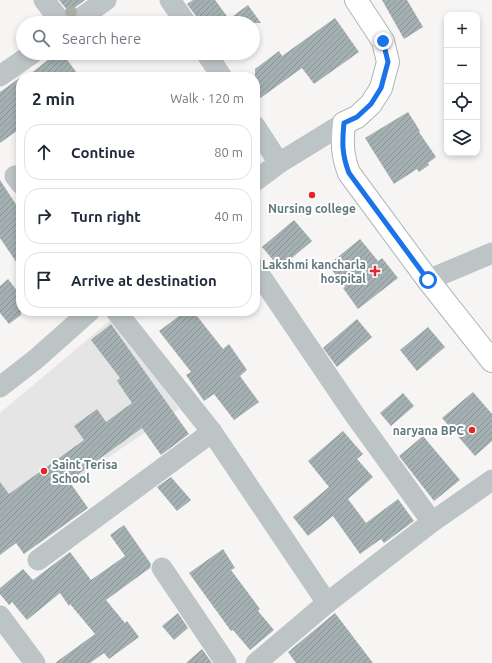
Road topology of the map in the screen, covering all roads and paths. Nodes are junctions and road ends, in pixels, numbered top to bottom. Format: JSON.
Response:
{"nodes":[{"id":1,"x":44,"y":0,"type":"edge"},
{"id":2,"x":106,"y":0,"type":"edge"},
{"id":3,"x":170,"y":0,"type":"edge"},
{"id":4,"x":356,"y":0,"type":"edge"},
{"id":5,"x":57,"y":16,"type":"edge"},
{"id":6,"x":84,"y":16,"type":"edge"},
{"id":7,"x":181,"y":16,"type":"edge"},
{"id":8,"x":22,"y":60,"type":"edge"},
{"id":9,"x":211,"y":60,"type":"edge"},
{"id":10,"x":219,"y":72,"type":"edge"},
{"id":11,"x":0,"y":76,"type":"edge"},
{"id":12,"x":344,"y":123,"type":"junction"},
{"id":13,"x":260,"y":134,"type":"edge"},
{"id":14,"x":279,"y":162,"type":"junction"},
{"id":15,"x":260,"y":177,"type":"edge"},
{"id":16,"x":492,"y":253,"type":"edge"},
{"id":17,"x":260,"y":275,"type":"edge"},
{"id":18,"x":428,"y":280,"type":"junction"},
{"id":19,"x":84,"y":316,"type":"edge"},
{"id":20,"x":120,"y":316,"type":"edge"},
{"id":21,"x":492,"y":361,"type":"edge"},
{"id":22,"x":0,"y":387,"type":"edge"},
{"id":23,"x":212,"y":432,"type":"junction"},
{"id":24,"x":492,"y":480,"type":"edge"},
{"id":25,"x":432,"y":522,"type":"junction"},
{"id":26,"x":38,"y":560,"type":"dead end"},
{"id":27,"x":162,"y":568,"type":"dead end"},
{"id":28,"x":327,"y":603,"type":"junction"},
{"id":29,"x":0,"y":616,"type":"edge"},
{"id":30,"x":35,"y":663,"type":"edge"},
{"id":31,"x":226,"y":663,"type":"edge"},
{"id":32,"x":256,"y":663,"type":"edge"}],
"edges":[{"from":1,"to":5,"type":"street"},
{"from":2,"to":6,"type":"street"},
{"from":3,"to":7,"type":"street"},
{"from":4,"to":12,"type":"main road"},
{"from":8,"to":11,"type":"street"},
{"from":9,"to":10,"type":"street"},
{"from":12,"to":14,"type":"street"},
{"from":12,"to":18,"type":"main road"},
{"from":13,"to":14,"type":"street"},
{"from":14,"to":15,"type":"street"},
{"from":16,"to":18,"type":"street"},
{"from":17,"to":25,"type":"street"},
{"from":18,"to":21,"type":"main road"},
{"from":19,"to":22,"type":"street"},
{"from":20,"to":23,"type":"street"},
{"from":23,"to":26,"type":"street"},
{"from":23,"to":28,"type":"street"},
{"from":24,"to":25,"type":"street"},
{"from":25,"to":28,"type":"street"},
{"from":27,"to":31,"type":"street"},
{"from":28,"to":32,"type":"street"},
{"from":29,"to":30,"type":"street"}]}
